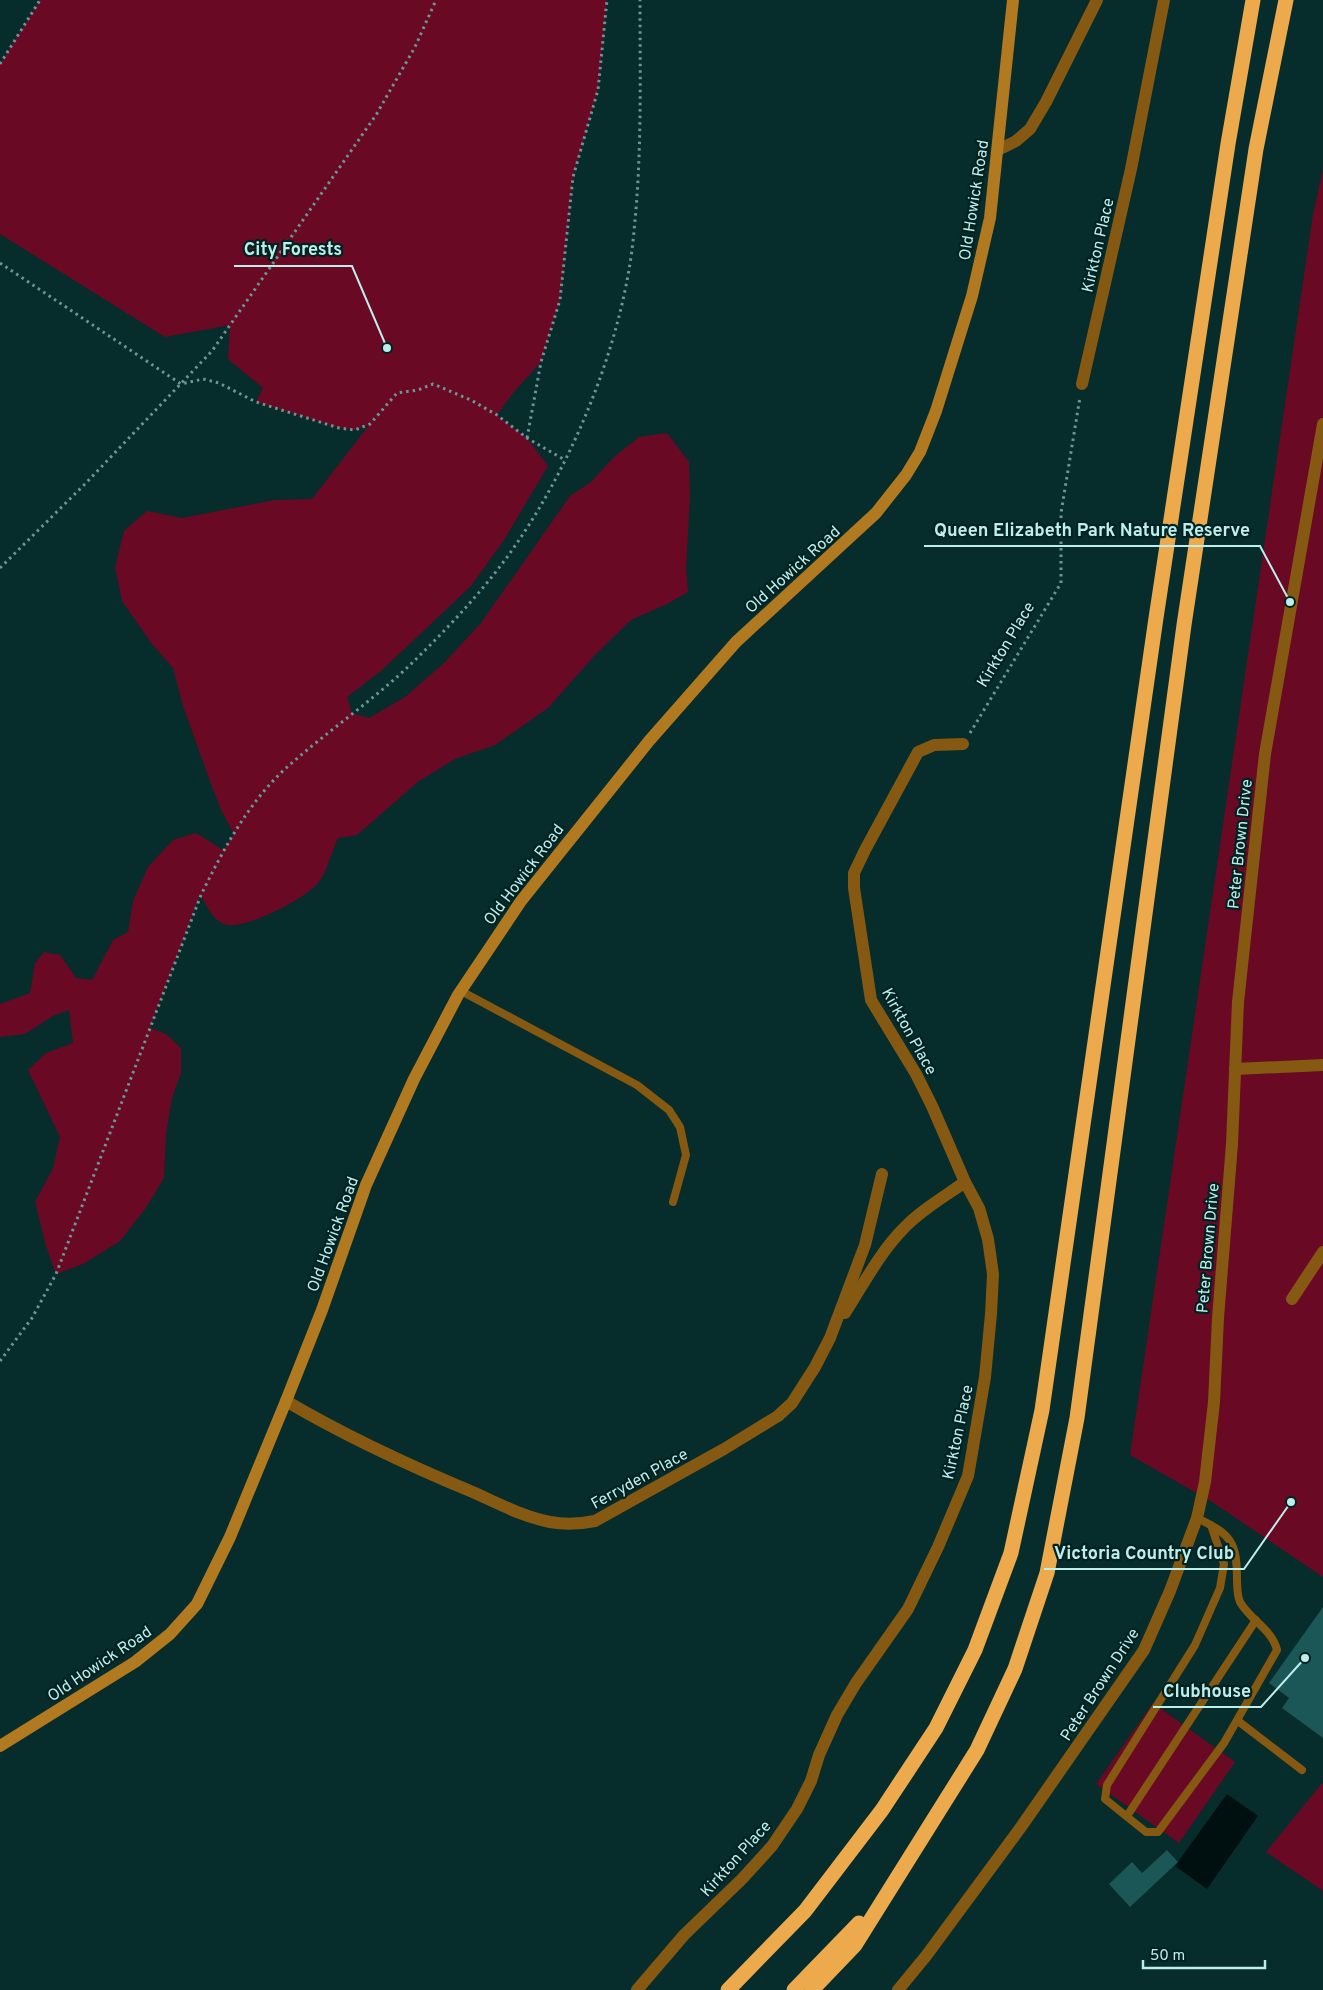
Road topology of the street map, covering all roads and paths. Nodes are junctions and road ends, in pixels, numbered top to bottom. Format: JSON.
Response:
{"nodes":[{"id":1,"x":40,"y":0,"type":"edge"},
{"id":2,"x":436,"y":0,"type":"edge"},
{"id":3,"x":607,"y":0,"type":"edge"},
{"id":4,"x":640,"y":0,"type":"edge"},
{"id":5,"x":1013,"y":0,"type":"edge"},
{"id":6,"x":1097,"y":0,"type":"edge"},
{"id":7,"x":1164,"y":0,"type":"edge"},
{"id":8,"x":1254,"y":0,"type":"edge"},
{"id":9,"x":1286,"y":0,"type":"edge"},
{"id":10,"x":0,"y":64,"type":"edge"},
{"id":11,"x":998,"y":150,"type":"junction"},
{"id":12,"x":0,"y":264,"type":"edge"},
{"id":13,"x":180,"y":384,"type":"junction"},
{"id":14,"x":1082,"y":384,"type":"joint"},
{"id":15,"x":1323,"y":424,"type":"edge"},
{"id":16,"x":526,"y":438,"type":"junction"},
{"id":17,"x":565,"y":460,"type":"junction"},
{"id":18,"x":0,"y":568,"type":"edge"},
{"id":19,"x":963,"y":744,"type":"joint"},
{"id":20,"x":461,"y":991,"type":"junction"},
{"id":21,"x":1323,"y":1065,"type":"edge"},
{"id":22,"x":1235,"y":1069,"type":"junction"},
{"id":23,"x":882,"y":1174,"type":"dead end"},
{"id":24,"x":965,"y":1182,"type":"junction"},
{"id":25,"x":673,"y":1202,"type":"dead end"},
{"id":26,"x":1323,"y":1252,"type":"edge"},
{"id":27,"x":1292,"y":1299,"type":"dead end"},
{"id":28,"x":830,"y":1338,"type":"junction"},
{"id":29,"x":0,"y":1361,"type":"edge"},
{"id":30,"x":286,"y":1401,"type":"junction"},
{"id":31,"x":1197,"y":1518,"type":"junction"},
{"id":32,"x":1210,"y":1525,"type":"junction"},
{"id":33,"x":1256,"y":1620,"type":"junction"},
{"id":34,"x":1238,"y":1721,"type":"junction"},
{"id":35,"x":0,"y":1746,"type":"edge"},
{"id":36,"x":1302,"y":1770,"type":"dead end"},
{"id":37,"x":1127,"y":1816,"type":"junction"},
{"id":38,"x":919,"y":1844,"type":"junction"},
{"id":39,"x":637,"y":1990,"type":"edge"},
{"id":40,"x":728,"y":1990,"type":"edge"},
{"id":41,"x":794,"y":1990,"type":"edge"},
{"id":42,"x":812,"y":1990,"type":"edge"},
{"id":43,"x":898,"y":1990,"type":"edge"}],
"edges":[{"from":1,"to":10,"type":"path"},
{"from":2,"to":13,"type":"path"},
{"from":3,"to":16,"type":"path"},
{"from":4,"to":17,"type":"path"},
{"from":5,"to":11,"type":"main road","name":"Old Howick Road"},
{"from":6,"to":11,"type":"street"},
{"from":7,"to":14,"type":"street","name":"Kirkton Place"},
{"from":8,"to":40,"type":"highway"},
{"from":9,"to":38,"type":"highway"},
{"from":11,"to":20,"type":"main road","name":"Old Howick Road"},
{"from":12,"to":13,"type":"path"},
{"from":13,"to":16,"type":"path"},
{"from":13,"to":18,"type":"path"},
{"from":14,"to":19,"type":"path","name":"Kirkton Place"},
{"from":15,"to":22,"type":"street","name":"Peter Brown Drive"},
{"from":16,"to":17,"type":"path"},
{"from":17,"to":29,"type":"path"},
{"from":19,"to":24,"type":"street","name":"Kirkton Place"},
{"from":20,"to":25,"type":"lane"},
{"from":20,"to":30,"type":"main road","name":"Old Howick Road"},
{"from":21,"to":22,"type":"street"},
{"from":22,"to":31,"type":"street","name":"Peter Brown Drive"},
{"from":23,"to":28,"type":"street","name":"Ferryden Place"},
{"from":24,"to":28,"type":"street","name":"Ferryden Place"},
{"from":24,"to":39,"type":"street","name":"Kirkton Place"},
{"from":26,"to":27,"type":"street"},
{"from":28,"to":30,"type":"street","name":"Ferryden Place"},
{"from":30,"to":35,"type":"main road","name":"Old Howick Road"},
{"from":31,"to":32,"type":"lane"},
{"from":31,"to":43,"type":"street","name":"Peter Brown Drive"},
{"from":32,"to":33,"type":"lane"},
{"from":32,"to":37,"type":"lane"},
{"from":33,"to":34,"type":"lane"},
{"from":33,"to":37,"type":"lane"},
{"from":34,"to":36,"type":"lane"},
{"from":34,"to":37,"type":"lane"},
{"from":38,"to":41,"type":"highway"},
{"from":38,"to":42,"type":"highway"}]}
